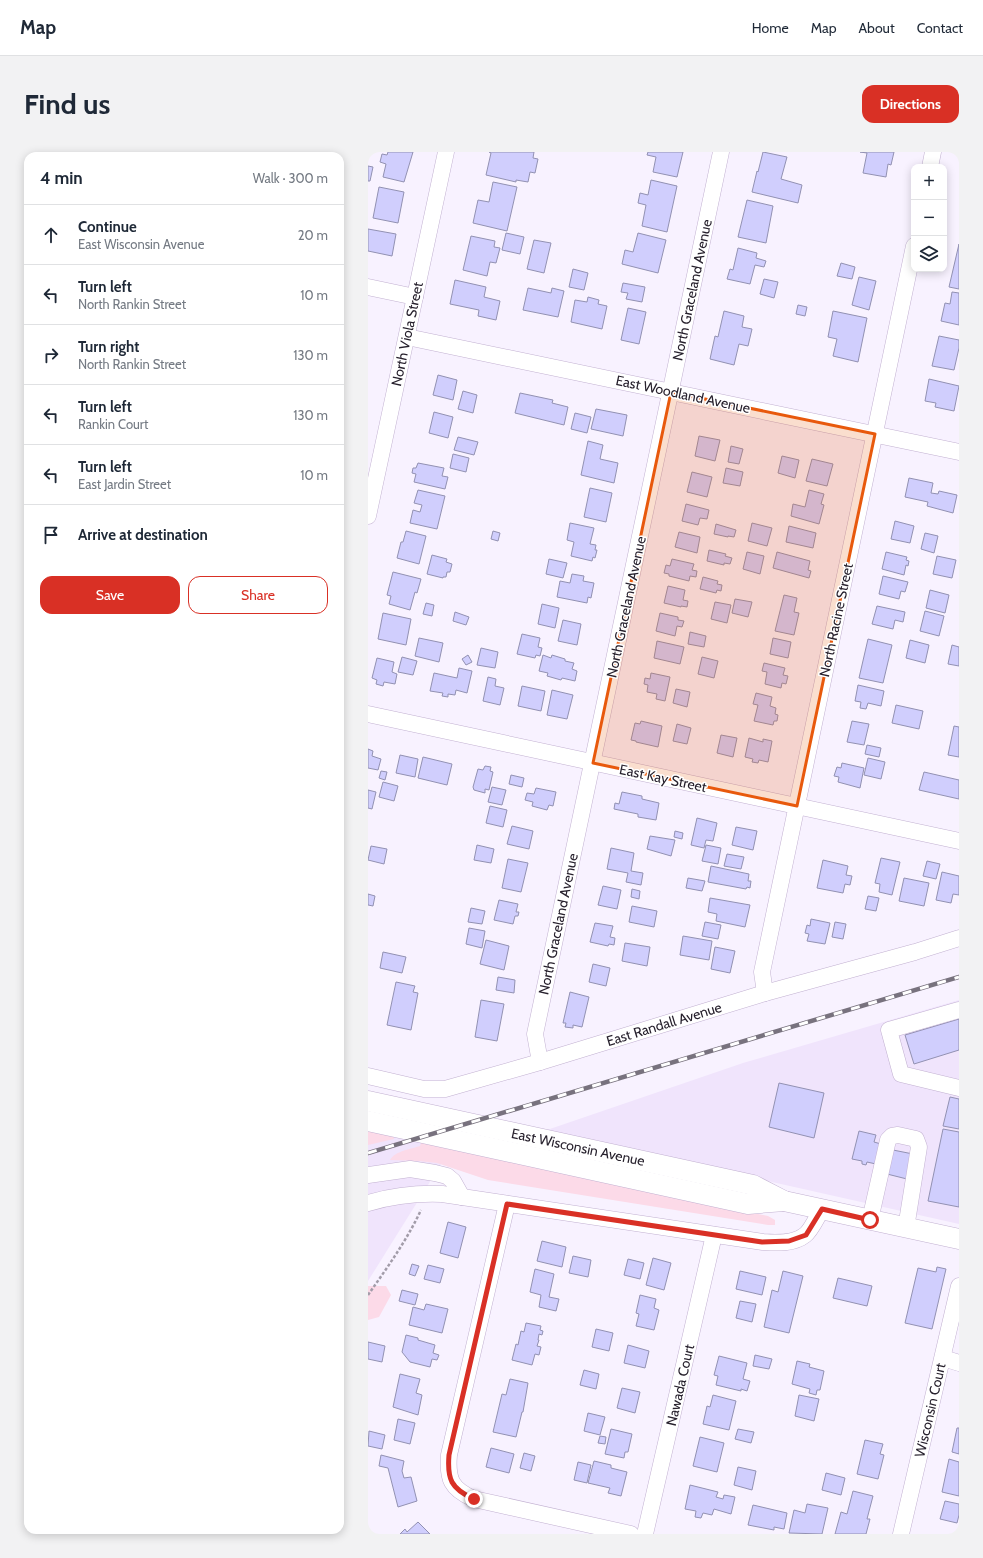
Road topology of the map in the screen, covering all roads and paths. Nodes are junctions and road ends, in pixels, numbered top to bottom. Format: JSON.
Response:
{"nodes":[{"id":1,"x":446,"y":152,"type":"edge"},
{"id":2,"x":721,"y":152,"type":"edge"},
{"id":3,"x":933,"y":152,"type":"edge"},
{"id":4,"x":931,"y":164,"type":"edge"},
{"id":5,"x":911,"y":260,"type":"edge"},
{"id":6,"x":368,"y":287,"type":"edge"},
{"id":7,"x":415,"y":297,"type":"junction"},
{"id":8,"x":407,"y":337,"type":"junction"},
{"id":9,"x":671,"y":392,"type":"junction"},
{"id":10,"x":875,"y":434,"type":"junction"},
{"id":11,"x":959,"y":452,"type":"edge"},
{"id":12,"x":368,"y":516,"type":"edge"},
{"id":13,"x":368,"y":714,"type":"edge"},
{"id":14,"x":593,"y":763,"type":"junction"},
{"id":15,"x":796,"y":806,"type":"junction"},
{"id":16,"x":959,"y":841,"type":"edge"},
{"id":17,"x":959,"y":938,"type":"edge"},
{"id":18,"x":765,"y":993,"type":"junction"},
{"id":19,"x":959,"y":1010,"type":"edge"},
{"id":20,"x":540,"y":1062,"type":"junction"},
{"id":21,"x":368,"y":1076,"type":"edge"},
{"id":22,"x":959,"y":1079,"type":"edge"},
{"id":23,"x":944,"y":1084,"type":"junction"},
{"id":24,"x":959,"y":1088,"type":"edge"},
{"id":25,"x":368,"y":1101,"type":"edge"},
{"id":26,"x":368,"y":1121,"type":"edge"},
{"id":27,"x":368,"y":1175,"type":"edge"},
{"id":28,"x":462,"y":1197,"type":"junction"},
{"id":29,"x":784,"y":1201,"type":"junction"},
{"id":30,"x":368,"y":1203,"type":"edge"},
{"id":31,"x":507,"y":1204,"type":"junction"},
{"id":32,"x":822,"y":1209,"type":"junction"},
{"id":33,"x":421,"y":1210,"type":"dead end"},
{"id":34,"x":870,"y":1220,"type":"junction"},
{"id":35,"x":906,"y":1228,"type":"junction"},
{"id":36,"x":714,"y":1235,"type":"junction"},
{"id":37,"x":959,"y":1240,"type":"edge"},
{"id":38,"x":959,"y":1286,"type":"edge"},
{"id":39,"x":368,"y":1295,"type":"edge"},
{"id":40,"x":943,"y":1358,"type":"junction"},
{"id":41,"x":959,"y":1363,"type":"edge"},
{"id":42,"x":631,"y":1534,"type":"edge"},
{"id":43,"x":645,"y":1534,"type":"edge"},
{"id":44,"x":901,"y":1534,"type":"edge"}],
"edges":[{"from":1,"to":7,"type":"street","name":"North Viola Street"},
{"from":2,"to":9,"type":"street","name":"North Graceland Avenue"},
{"from":3,"to":4,"type":"street"},
{"from":5,"to":10,"type":"street","name":"North Racine Street"},
{"from":6,"to":7,"type":"street"},
{"from":7,"to":8,"type":"street","name":"North Viola Street"},
{"from":8,"to":9,"type":"street","name":"East Woodland Avenue"},
{"from":8,"to":12,"type":"street","name":"North Viola Street"},
{"from":9,"to":10,"type":"street","name":"East Woodland Avenue"},
{"from":9,"to":14,"type":"street","name":"North Graceland Avenue"},
{"from":10,"to":11,"type":"street","name":"East Woodland Avenue"},
{"from":10,"to":15,"type":"street","name":"North Racine Street"},
{"from":13,"to":14,"type":"street","name":"East Kay Street"},
{"from":14,"to":15,"type":"street","name":"East Kay Street"},
{"from":14,"to":20,"type":"street","name":"North Graceland Avenue"},
{"from":15,"to":16,"type":"street","name":"East Kay Street"},
{"from":15,"to":18,"type":"street","name":"North Racine Street"},
{"from":17,"to":18,"type":"street","name":"East Randall Avenue"},
{"from":18,"to":20,"type":"street","name":"East Randall Avenue"},
{"from":19,"to":23,"type":"street"},
{"from":20,"to":21,"type":"street","name":"East Randall Avenue"},
{"from":22,"to":23,"type":"street"},
{"from":23,"to":24,"type":"street"},
{"from":25,"to":29,"type":"main road","name":"East Wisconsin Avenue"},
{"from":26,"to":29,"type":"main road","name":"East Wisconsin Avenue"},
{"from":27,"to":28,"type":"street"},
{"from":28,"to":30,"type":"street"},
{"from":28,"to":31,"type":"street"},
{"from":29,"to":32,"type":"main road","name":"East Wisconsin Avenue"},
{"from":31,"to":36,"type":"street"},
{"from":31,"to":42,"type":"street"},
{"from":32,"to":34,"type":"main road","name":"East Wisconsin Avenue"},
{"from":32,"to":36,"type":"street"},
{"from":33,"to":39,"type":"path"},
{"from":34,"to":35,"type":"main road","name":"East Wisconsin Avenue"},
{"from":34,"to":35,"type":"street"},
{"from":35,"to":37,"type":"main road","name":"East Wisconsin Avenue"},
{"from":36,"to":43,"type":"street","name":"Nawada Court"},
{"from":38,"to":40,"type":"street","name":"Wisconsin Court"},
{"from":40,"to":41,"type":"street"},
{"from":40,"to":44,"type":"street","name":"Wisconsin Court"}]}
